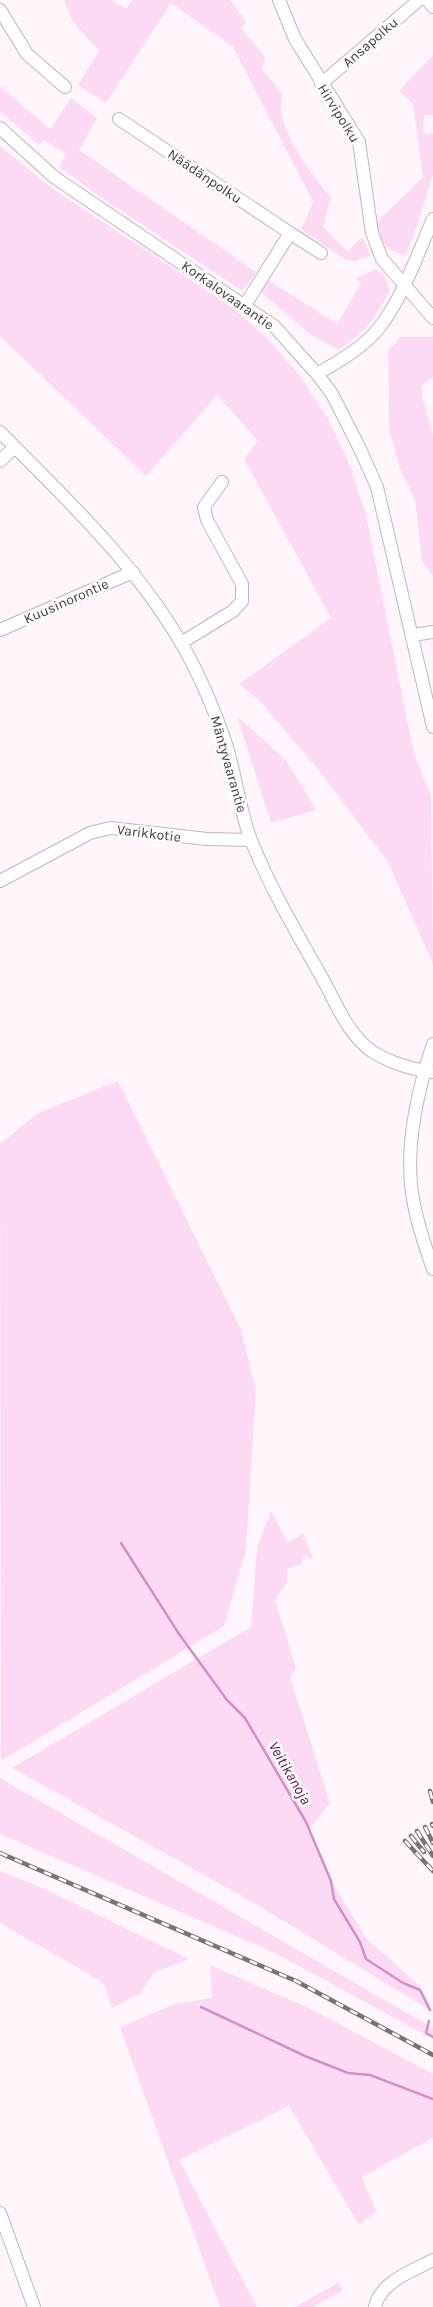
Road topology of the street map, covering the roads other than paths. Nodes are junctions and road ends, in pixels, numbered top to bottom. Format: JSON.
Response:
{"nodes":[{"id":1,"x":279,"y":0,"type":"edge"},
{"id":2,"x":419,"y":0,"type":"edge"},
{"id":3,"x":427,"y":0,"type":"edge"},
{"id":4,"x":433,"y":7,"type":"edge"},
{"id":5,"x":0,"y":10,"type":"edge"},
{"id":6,"x":321,"y":84,"type":"junction"},
{"id":7,"x":65,"y":87,"type":"dead end"},
{"id":8,"x":119,"y":119,"type":"dead end"},
{"id":9,"x":0,"y":128,"type":"edge"},
{"id":10,"x":433,"y":219,"type":"edge"},
{"id":11,"x":290,"y":233,"type":"junction"},
{"id":12,"x":321,"y":253,"type":"dead end"},
{"id":13,"x":404,"y":284,"type":"junction"},
{"id":14,"x":245,"y":305,"type":"junction"},
{"id":15,"x":433,"y":318,"type":"edge"},
{"id":16,"x":318,"y":374,"type":"junction"},
{"id":17,"x":0,"y":432,"type":"edge"},
{"id":18,"x":15,"y":447,"type":"junction"},
{"id":19,"x":0,"y":461,"type":"edge"},
{"id":20,"x":222,"y":482,"type":"dead end"},
{"id":21,"x":132,"y":572,"type":"junction"},
{"id":22,"x":0,"y":630,"type":"edge"},
{"id":23,"x":433,"y":632,"type":"edge"},
{"id":24,"x":413,"y":635,"type":"junction"},
{"id":25,"x":181,"y":643,"type":"junction"},
{"id":26,"x":433,"y":726,"type":"edge"},
{"id":27,"x":251,"y":840,"type":"junction"},
{"id":28,"x":0,"y":881,"type":"edge"},
{"id":29,"x":433,"y":1044,"type":"edge"},
{"id":30,"x":429,"y":1072,"type":"edge"},
{"id":31,"x":433,"y":1269,"type":"edge"},
{"id":32,"x":0,"y":2214,"type":"edge"},
{"id":33,"x":433,"y":2260,"type":"edge"},
{"id":34,"x":34,"y":2307,"type":"edge"},
{"id":35,"x":375,"y":2307,"type":"edge"}],
"edges":[{"from":1,"to":6,"type":"street","name":"Hirvipolku"},
{"from":2,"to":6,"type":"street","name":"Ansapolku"},
{"from":3,"to":4,"type":"street"},
{"from":5,"to":7,"type":"street"},
{"from":6,"to":13,"type":"street","name":"Hirvipolku"},
{"from":8,"to":11,"type":"street","name":"Näädänpolku"},
{"from":9,"to":14,"type":"street","name":"Korkalovaarantie"},
{"from":10,"to":13,"type":"street"},
{"from":11,"to":12,"type":"street","name":"Näädänpolku"},
{"from":11,"to":14,"type":"street"},
{"from":13,"to":15,"type":"street","name":"Hirvipolku"},
{"from":13,"to":16,"type":"street"},
{"from":14,"to":16,"type":"street","name":"Korkalovaarantie"},
{"from":16,"to":24,"type":"street","name":"Korkalovaarantie"},
{"from":17,"to":18,"type":"street","name":"Mäntyvaarantie"},
{"from":18,"to":19,"type":"street"},
{"from":18,"to":21,"type":"street","name":"Mäntyvaarantie"},
{"from":20,"to":25,"type":"street"},
{"from":21,"to":22,"type":"street","name":"Kuusinorontie"},
{"from":21,"to":25,"type":"street","name":"Mäntyvaarantie"},
{"from":23,"to":24,"type":"street"},
{"from":24,"to":26,"type":"street","name":"Korkalovaarantie"},
{"from":25,"to":27,"type":"street","name":"Mäntyvaarantie"},
{"from":27,"to":28,"type":"street","name":"Varikkotie"},
{"from":27,"to":30,"type":"street","name":"Mäntyvaarantie"},
{"from":29,"to":30,"type":"street"},
{"from":30,"to":31,"type":"street"},
{"from":32,"to":34,"type":"street"},
{"from":33,"to":35,"type":"street"}]}
